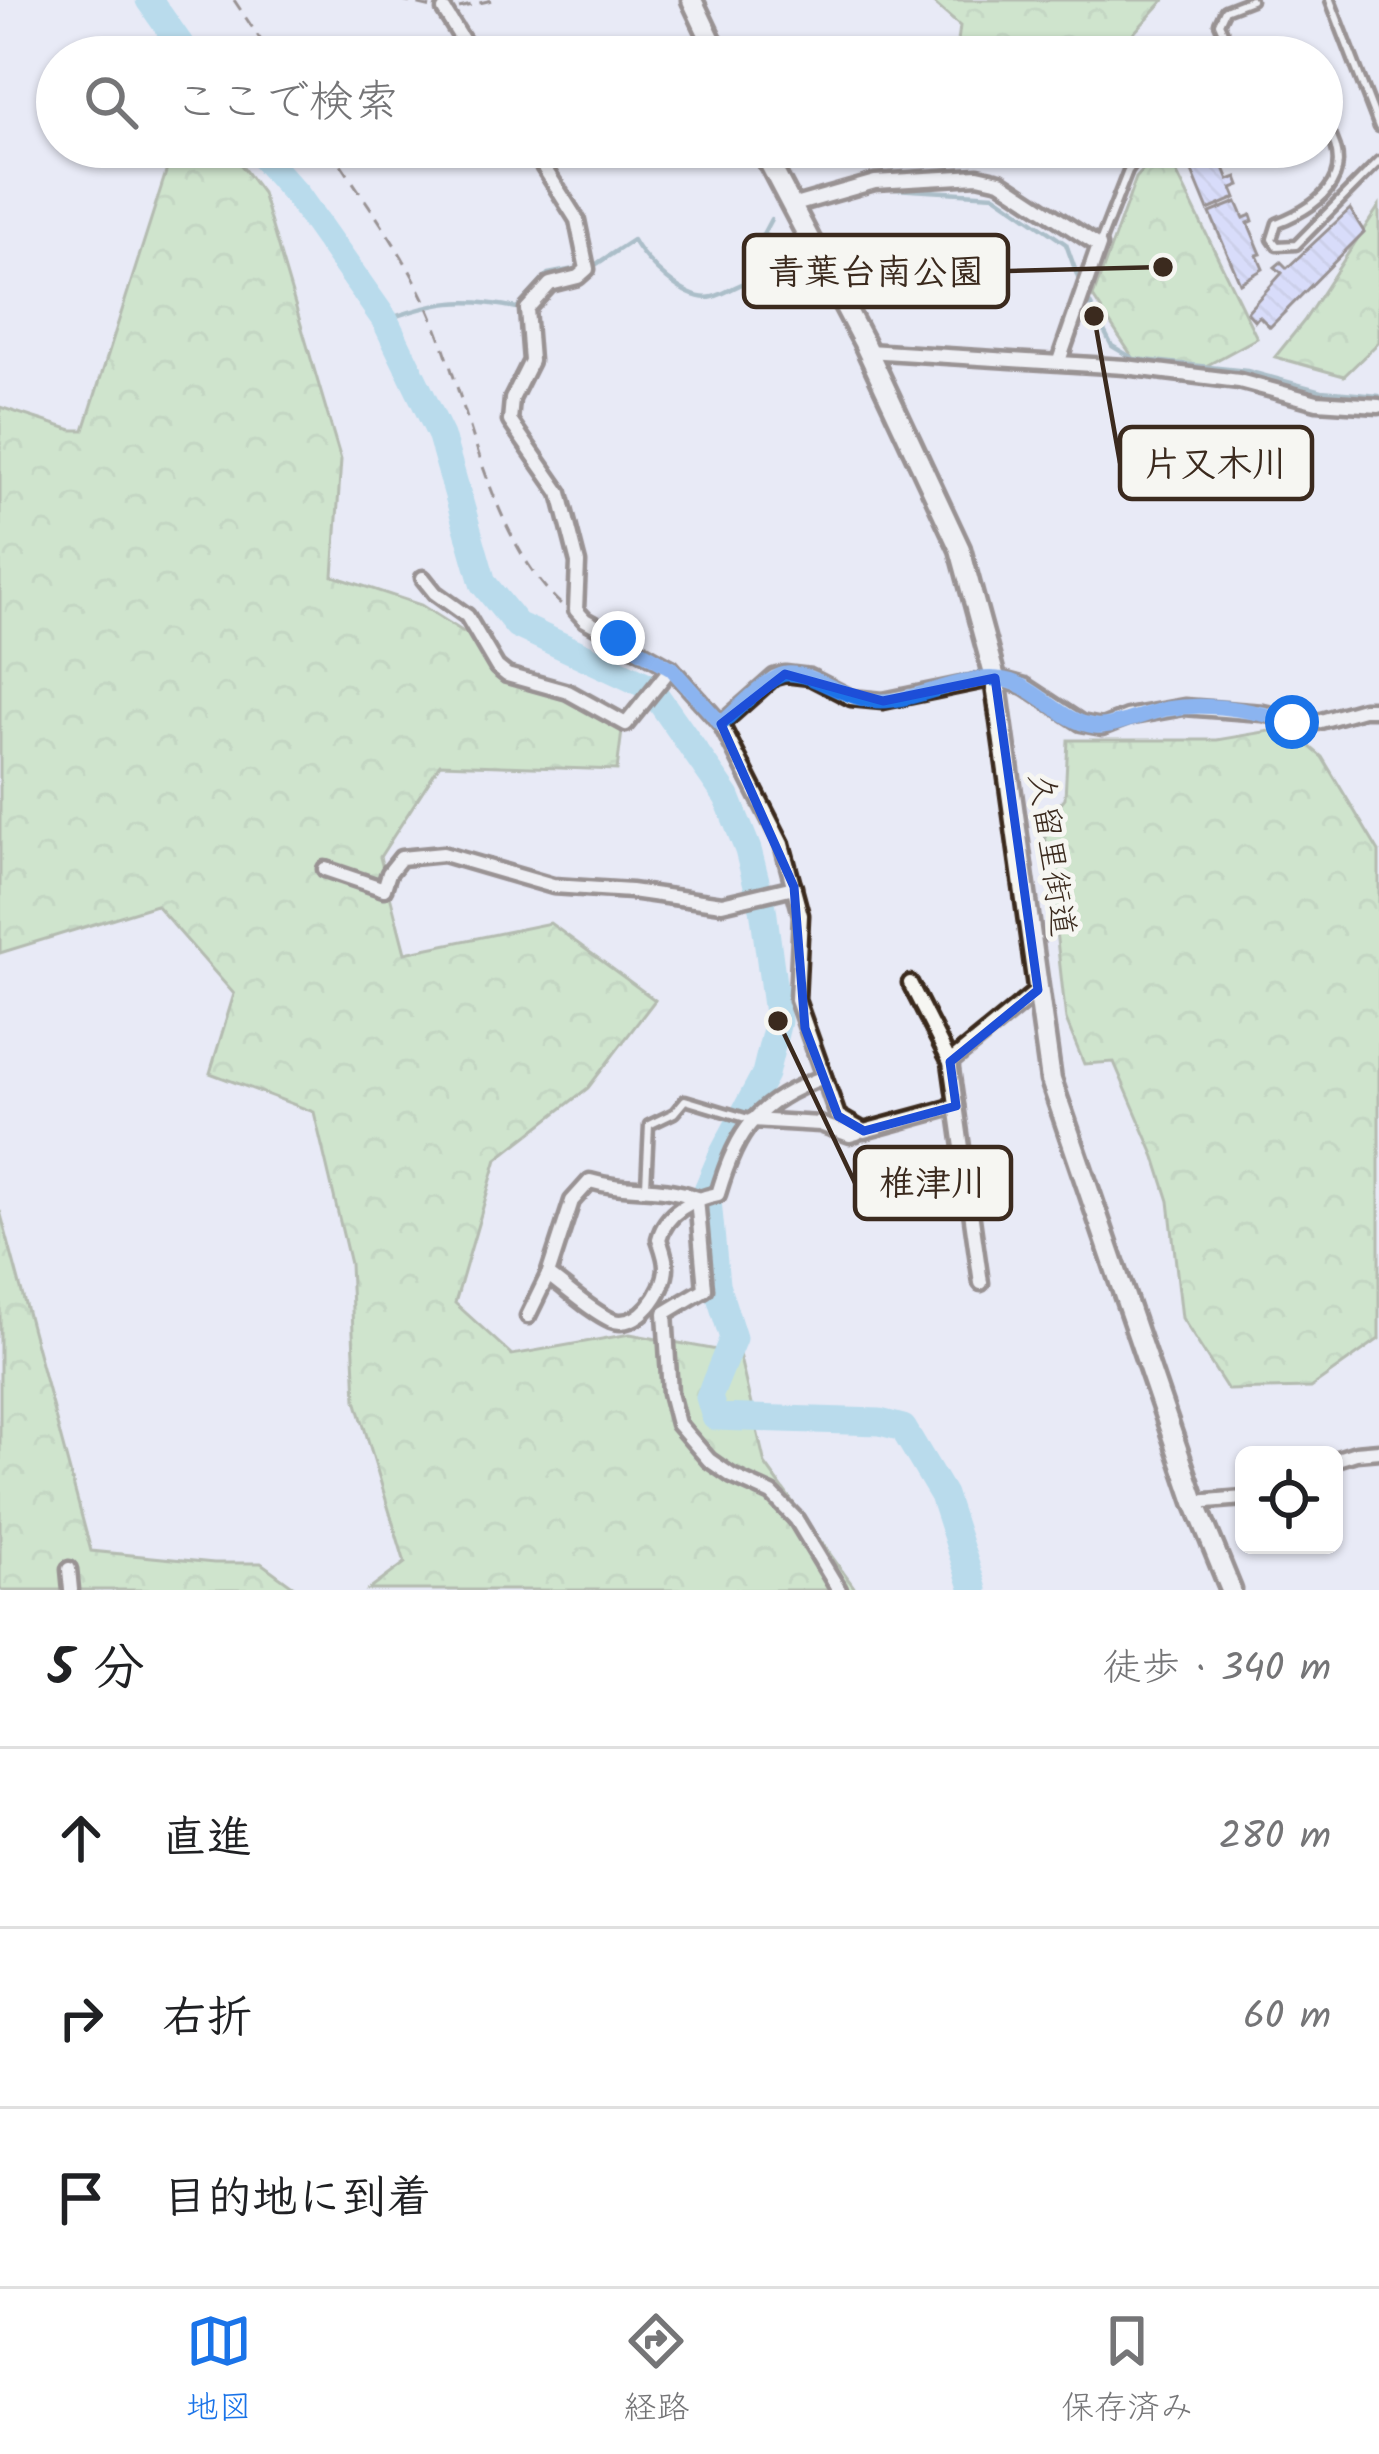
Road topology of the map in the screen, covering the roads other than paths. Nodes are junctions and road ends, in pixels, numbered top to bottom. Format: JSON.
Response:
{"nodes":[{"id":1,"x":692,"y":0,"type":"edge"},
{"id":2,"x":1251,"y":0,"type":"edge"},
{"id":3,"x":1330,"y":0,"type":"edge"},
{"id":4,"x":444,"y":10,"type":"road end"},
{"id":5,"x":460,"y":36,"type":"edge"},
{"id":6,"x":709,"y":36,"type":"edge"},
{"id":7,"x":1225,"y":36,"type":"edge"},
{"id":8,"x":1379,"y":127,"type":"edge"},
{"id":9,"x":1379,"y":161,"type":"edge"},
{"id":10,"x":545,"y":168,"type":"edge"},
{"id":11,"x":772,"y":168,"type":"edge"},
{"id":12,"x":1131,"y":168,"type":"edge"},
{"id":13,"x":1336,"y":168,"type":"edge"},
{"id":14,"x":791,"y":206,"type":"junction"},
{"id":15,"x":1099,"y":246,"type":"junction"},
{"id":16,"x":867,"y":351,"type":"junction"},
{"id":17,"x":1059,"y":361,"type":"junction"},
{"id":18,"x":1379,"y":406,"type":"edge"},
{"id":19,"x":423,"y":578,"type":"dead end"},
{"id":20,"x":671,"y":668,"type":"junction"},
{"id":21,"x":995,"y":678,"type":"junction"},
{"id":22,"x":1379,"y":709,"type":"edge"},
{"id":23,"x":721,"y":724,"type":"junction"},
{"id":24,"x":325,"y":869,"type":"dead end"},
{"id":25,"x":794,"y":887,"type":"junction"},
{"id":26,"x":910,"y":983,"type":"dead end"},
{"id":27,"x":1038,"y":991,"type":"junction"},
{"id":28,"x":950,"y":1061,"type":"junction"},
{"id":29,"x":824,"y":1077,"type":"junction"},
{"id":30,"x":956,"y":1106,"type":"junction"},
{"id":31,"x":752,"y":1120,"type":"junction"},
{"id":32,"x":864,"y":1131,"type":"junction"},
{"id":33,"x":646,"y":1186,"type":"junction"},
{"id":34,"x":697,"y":1198,"type":"junction"},
{"id":35,"x":548,"y":1275,"type":"junction"},
{"id":36,"x":981,"y":1283,"type":"dead end"},
{"id":37,"x":528,"y":1316,"type":"dead end"},
{"id":38,"x":1379,"y":1451,"type":"edge"},
{"id":39,"x":1343,"y":1457,"type":"edge"},
{"id":40,"x":1235,"y":1499,"type":"edge"},
{"id":41,"x":1195,"y":1502,"type":"junction"},
{"id":42,"x":69,"y":1569,"type":"dead end"},
{"id":43,"x":71,"y":1590,"type":"edge"},
{"id":44,"x":839,"y":1590,"type":"edge"},
{"id":45,"x":1231,"y":1590,"type":"edge"}],
"edges":[{"from":1,"to":6,"type":"main road"},
{"from":2,"to":7,"type":"lane"},
{"from":3,"to":8,"type":"lane"},
{"from":4,"to":5,"type":"street"},
{"from":9,"to":13,"type":"lane"},
{"from":10,"to":20,"type":"street"},
{"from":11,"to":14,"type":"main road","name":"久留里街道"},
{"from":12,"to":15,"type":"lane"},
{"from":14,"to":15,"type":"street"},
{"from":14,"to":16,"type":"main road","name":"久留里街道"},
{"from":15,"to":17,"type":"street"},
{"from":16,"to":17,"type":"street"},
{"from":16,"to":21,"type":"main road","name":"久留里街道"},
{"from":17,"to":18,"type":"street"},
{"from":19,"to":20,"type":"street"},
{"from":20,"to":23,"type":"street"},
{"from":21,"to":22,"type":"street"},
{"from":21,"to":23,"type":"street"},
{"from":21,"to":27,"type":"main road","name":"久留里街道"},
{"from":23,"to":25,"type":"street"},
{"from":24,"to":25,"type":"street"},
{"from":25,"to":29,"type":"street"},
{"from":26,"to":28,"type":"street"},
{"from":27,"to":28,"type":"street"},
{"from":27,"to":41,"type":"main road","name":"久留里街道"},
{"from":28,"to":30,"type":"street"},
{"from":29,"to":31,"type":"street"},
{"from":29,"to":32,"type":"street"},
{"from":30,"to":32,"type":"street"},
{"from":30,"to":36,"type":"street"},
{"from":31,"to":32,"type":"street"},
{"from":31,"to":33,"type":"lane"},
{"from":31,"to":34,"type":"street"},
{"from":33,"to":34,"type":"street"},
{"from":33,"to":35,"type":"street"},
{"from":34,"to":35,"type":"street"},
{"from":34,"to":44,"type":"street"},
{"from":35,"to":37,"type":"street"},
{"from":38,"to":39,"type":"street"},
{"from":40,"to":41,"type":"street"},
{"from":41,"to":45,"type":"main road","name":"久留里街道"},
{"from":42,"to":43,"type":"street"}]}
